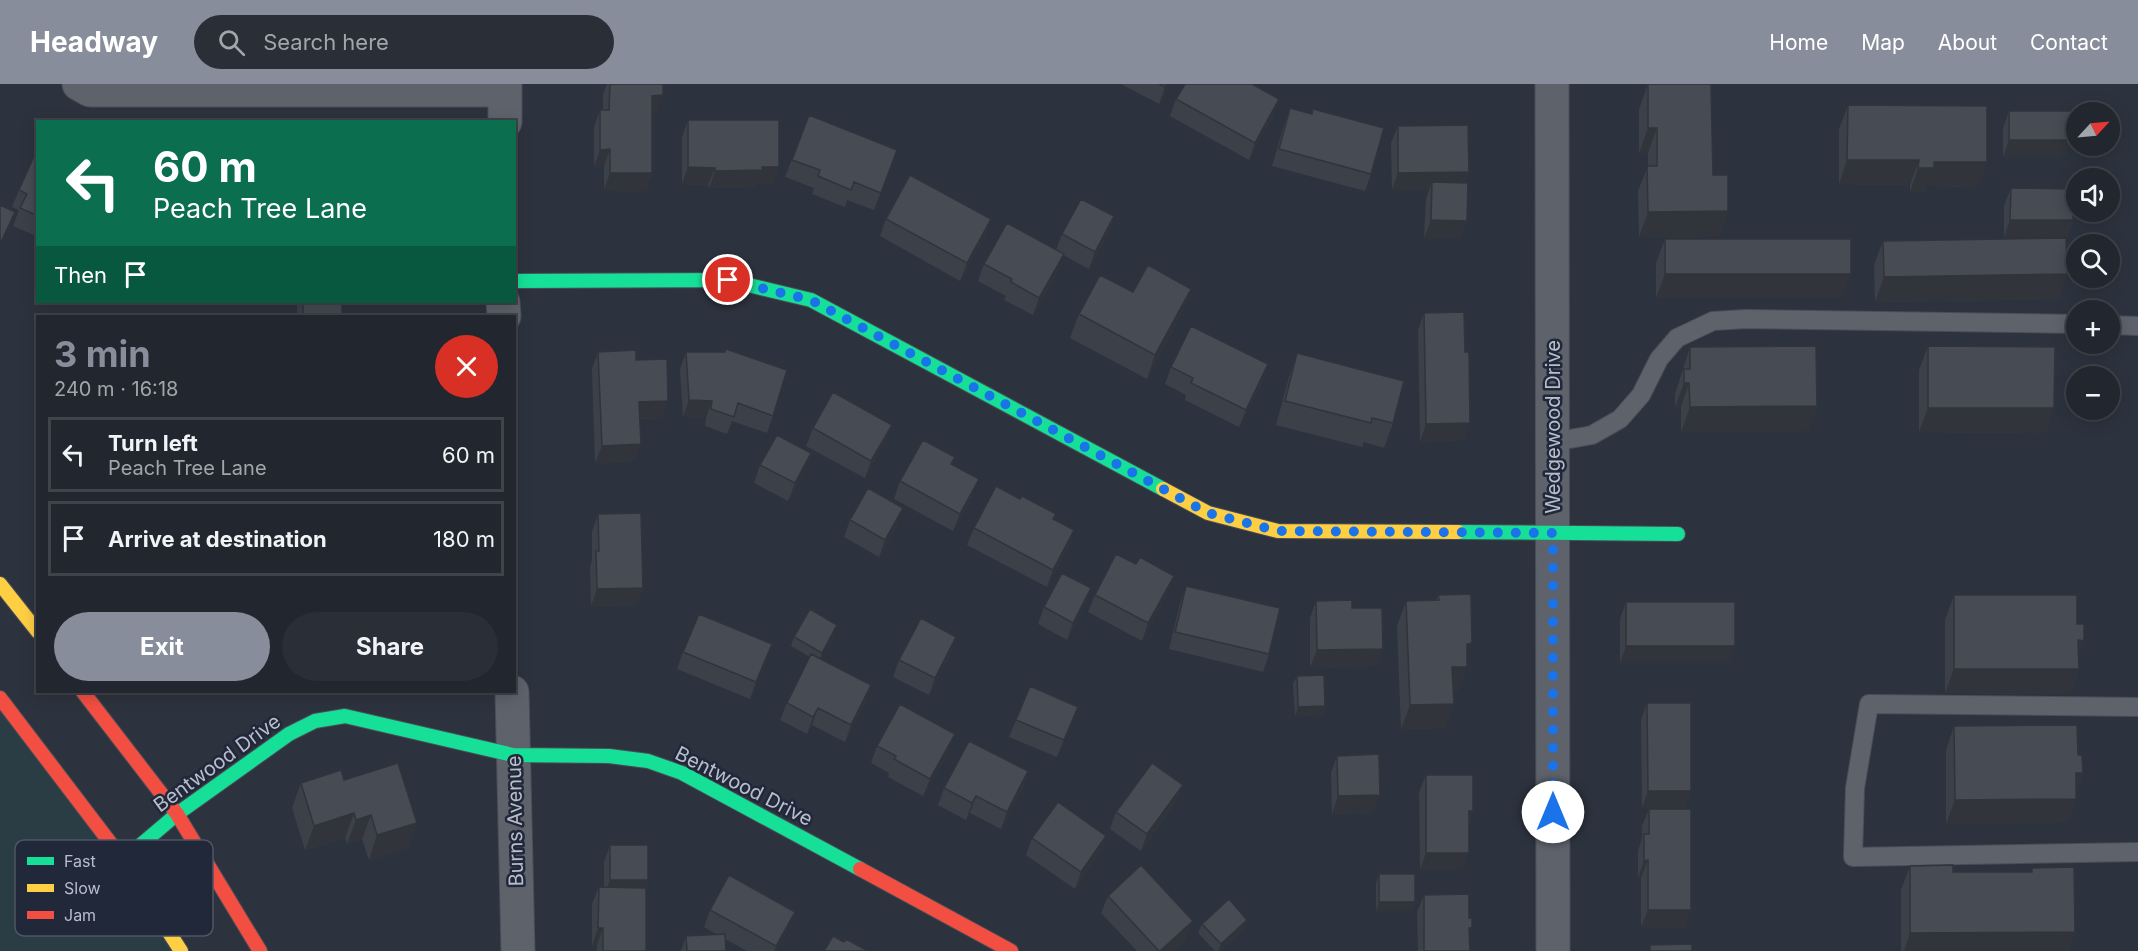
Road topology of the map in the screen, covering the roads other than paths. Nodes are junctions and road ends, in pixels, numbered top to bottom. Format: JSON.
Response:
{"nodes":[{"id":1,"x":79,"y":84,"type":"edge"},
{"id":2,"x":1552,"y":84,"type":"edge"},
{"id":3,"x":505,"y":98,"type":"edge"},
{"id":4,"x":516,"y":281,"type":"edge"},
{"id":5,"x":2066,"y":324,"type":"edge"},
{"id":6,"x":2120,"y":325,"type":"edge"},
{"id":7,"x":2138,"y":326,"type":"edge"},
{"id":8,"x":1553,"y":442,"type":"junction"},
{"id":9,"x":1553,"y":533,"type":"junction"},
{"id":10,"x":1678,"y":534,"type":"dead end"},
{"id":11,"x":0,"y":584,"type":"edge"},
{"id":12,"x":36,"y":629,"type":"edge"},
{"id":13,"x":84,"y":693,"type":"edge"},
{"id":14,"x":512,"y":693,"type":"edge"},
{"id":15,"x":0,"y":698,"type":"edge"},
{"id":16,"x":2138,"y":707,"type":"edge"},
{"id":17,"x":513,"y":755,"type":"junction"},
{"id":18,"x":177,"y":814,"type":"junction"},
{"id":19,"x":108,"y":840,"type":"edge"},
{"id":20,"x":146,"y":840,"type":"edge"},
{"id":21,"x":193,"y":840,"type":"edge"},
{"id":22,"x":2138,"y":852,"type":"edge"},
{"id":23,"x":213,"y":873,"type":"edge"},
{"id":24,"x":171,"y":936,"type":"edge"},
{"id":25,"x":181,"y":951,"type":"edge"},
{"id":26,"x":260,"y":951,"type":"edge"},
{"id":27,"x":518,"y":951,"type":"edge"},
{"id":28,"x":1011,"y":951,"type":"edge"},
{"id":29,"x":1553,"y":951,"type":"edge"}],
"edges":[{"from":1,"to":3,"type":"street"},
{"from":2,"to":8,"type":"street","name":"Wedgewood Drive"},
{"from":4,"to":9,"type":"street"},
{"from":5,"to":8,"type":"lane"},
{"from":6,"to":7,"type":"lane"},
{"from":8,"to":9,"type":"street","name":"Wedgewood Drive"},
{"from":9,"to":10,"type":"street"},
{"from":9,"to":29,"type":"street","name":"Wedgewood Drive"},
{"from":11,"to":12,"type":"street"},
{"from":13,"to":18,"type":"street"},
{"from":14,"to":17,"type":"street","name":"Burns Avenue"},
{"from":15,"to":19,"type":"street"},
{"from":16,"to":22,"type":"lane"},
{"from":17,"to":18,"type":"street","name":"Bentwood Drive"},
{"from":17,"to":27,"type":"street","name":"Burns Avenue"},
{"from":17,"to":28,"type":"street","name":"Bentwood Drive"},
{"from":18,"to":20,"type":"street","name":"Bentwood Drive"},
{"from":18,"to":21,"type":"street"},
{"from":23,"to":26,"type":"street"},
{"from":24,"to":25,"type":"street"}]}
